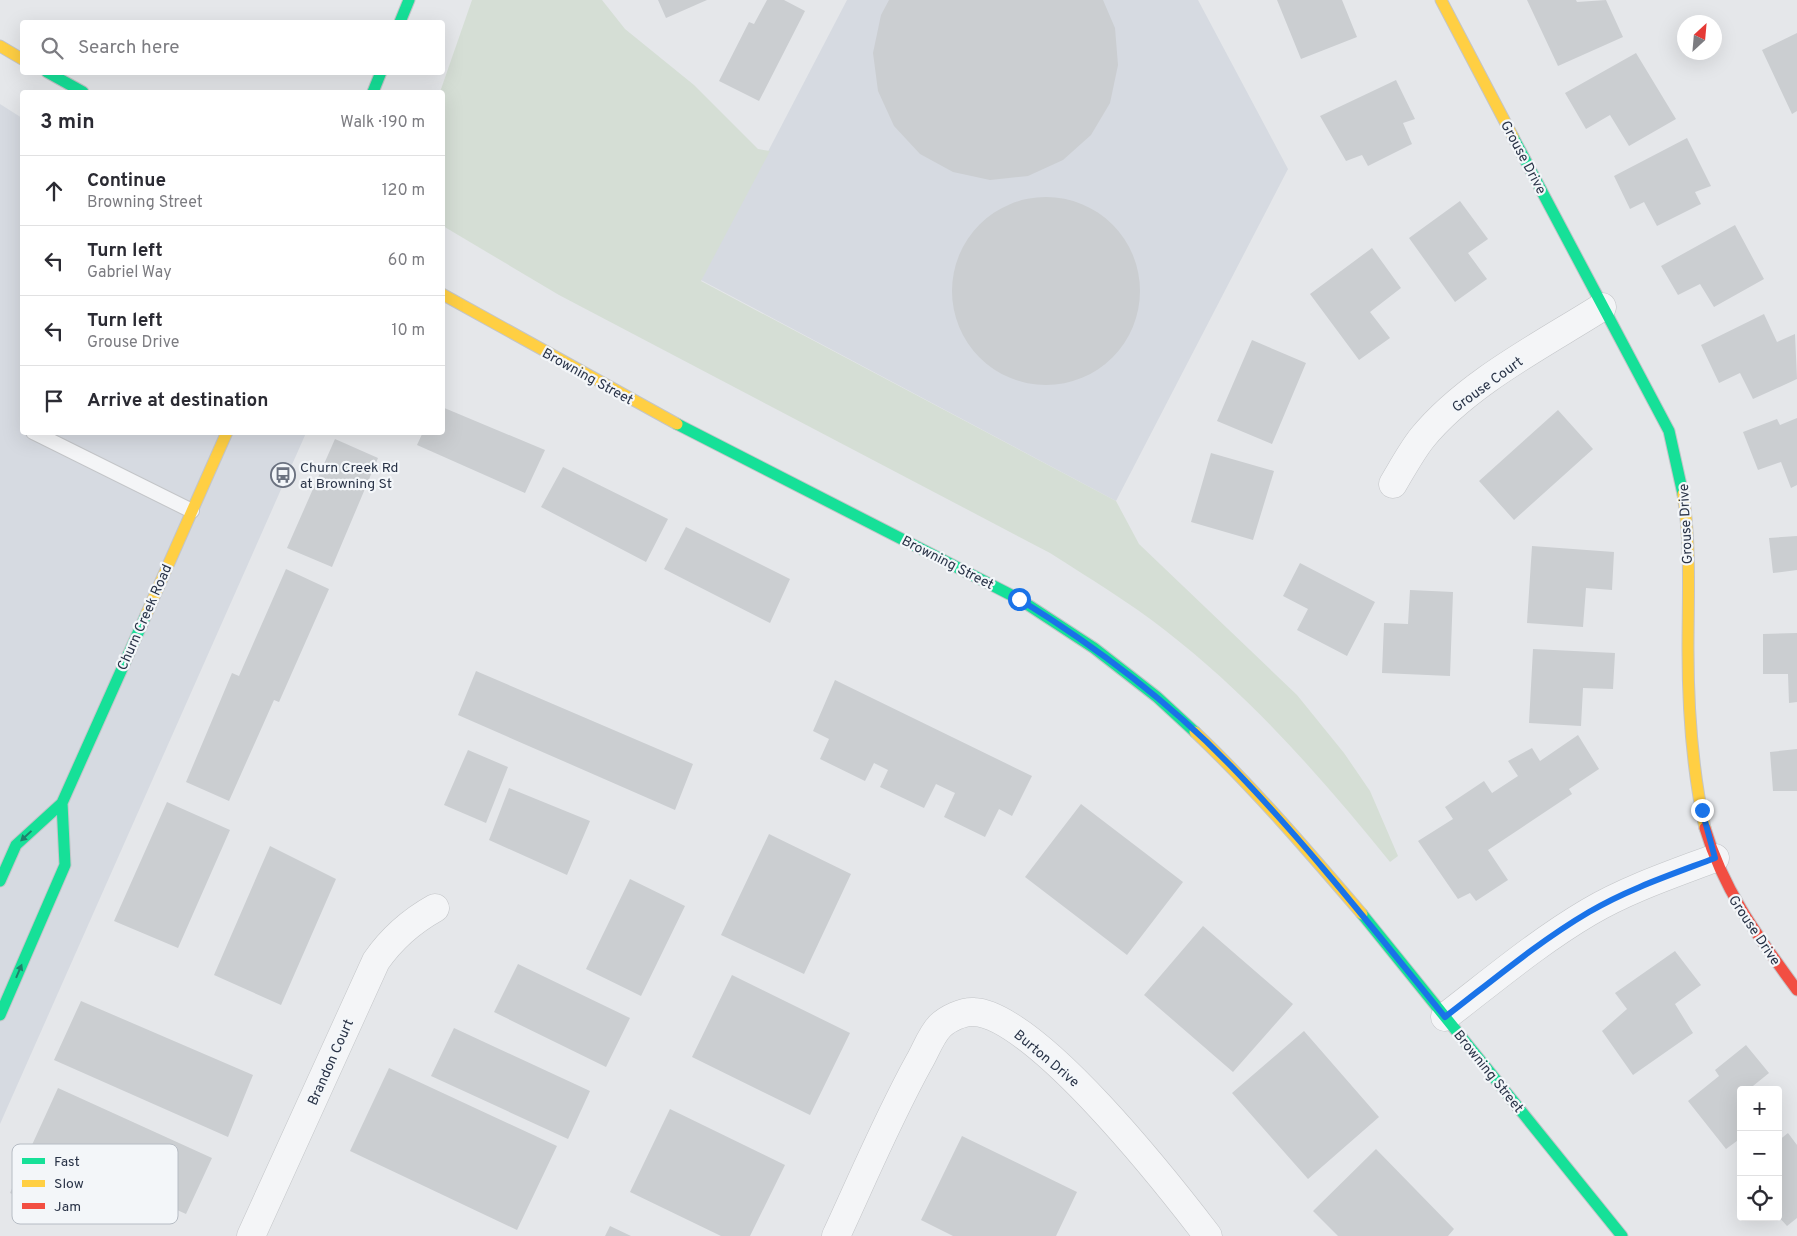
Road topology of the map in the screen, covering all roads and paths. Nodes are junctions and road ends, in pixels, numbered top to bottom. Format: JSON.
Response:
{"nodes":[{"id":1,"x":409,"y":0,"type":"edge"},
{"id":2,"x":1441,"y":0,"type":"edge"},
{"id":3,"x":401,"y":20,"type":"edge"},
{"id":4,"x":0,"y":46,"type":"edge"},
{"id":5,"x":20,"y":58,"type":"edge"},
{"id":6,"x":52,"y":75,"type":"edge"},
{"id":7,"x":380,"y":75,"type":"edge"},
{"id":8,"x":79,"y":90,"type":"edge"},
{"id":9,"x":374,"y":90,"type":"edge"},
{"id":10,"x":445,"y":296,"type":"edge"},
{"id":11,"x":1602,"y":307,"type":"junction"},
{"id":12,"x":39,"y":435,"type":"edge"},
{"id":13,"x":226,"y":435,"type":"edge"},
{"id":14,"x":1393,"y":484,"type":"dead end"},
{"id":15,"x":192,"y":511,"type":"junction"},
{"id":16,"x":62,"y":803,"type":"junction"},
{"id":17,"x":1715,"y":858,"type":"junction"},
{"id":18,"x":0,"y":881,"type":"edge"},
{"id":19,"x":435,"y":908,"type":"dead end"},
{"id":20,"x":1797,"y":990,"type":"edge"},
{"id":21,"x":0,"y":1015,"type":"edge"},
{"id":22,"x":1445,"y":1017,"type":"junction"},
{"id":23,"x":251,"y":1236,"type":"edge"},
{"id":24,"x":836,"y":1236,"type":"edge"},
{"id":25,"x":1208,"y":1236,"type":"edge"},
{"id":26,"x":1622,"y":1236,"type":"edge"}],
"edges":[{"from":1,"to":3,"type":"street"},
{"from":2,"to":11,"type":"street","name":"Grouse Drive"},
{"from":4,"to":5,"type":"street"},
{"from":6,"to":8,"type":"street"},
{"from":7,"to":9,"type":"street"},
{"from":10,"to":22,"type":"street","name":"Browning Street"},
{"from":11,"to":14,"type":"street","name":"Grouse Court"},
{"from":11,"to":17,"type":"street","name":"Grouse Drive"},
{"from":12,"to":15,"type":"lane"},
{"from":13,"to":15,"type":"street","name":"Churn Creek Road"},
{"from":15,"to":16,"type":"street","name":"Churn Creek Road"},
{"from":16,"to":18,"type":"street","name":"Churn Creek Road","one_way":true},
{"from":21,"to":16,"type":"street","name":"Churn Creek Road","one_way":true},
{"from":17,"to":20,"type":"street","name":"Grouse Drive"},
{"from":17,"to":22,"type":"street"},
{"from":19,"to":23,"type":"street","name":"Brandon Court"},
{"from":22,"to":26,"type":"street","name":"Browning Street"},
{"from":24,"to":25,"type":"street","name":"Burton Drive"}]}
